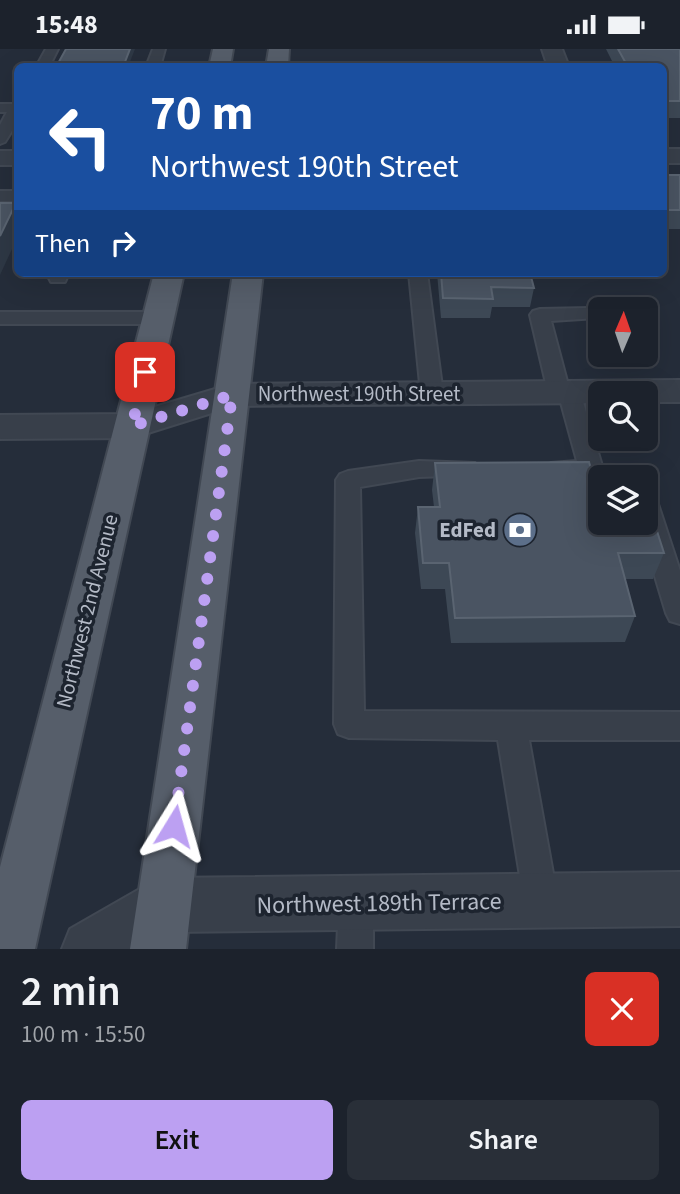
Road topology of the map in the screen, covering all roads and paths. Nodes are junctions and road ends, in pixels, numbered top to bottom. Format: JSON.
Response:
{"nodes":[{"id":1,"x":13,"y":111,"type":"edge"},
{"id":2,"x":0,"y":139,"type":"edge"},
{"id":3,"x":168,"y":277,"type":"edge"},
{"id":4,"x":247,"y":277,"type":"edge"},
{"id":5,"x":418,"y":277,"type":"edge"},
{"id":6,"x":588,"y":314,"type":"edge"},
{"id":7,"x":0,"y":318,"type":"edge"},
{"id":8,"x":158,"y":318,"type":"junction"},
{"id":9,"x":680,"y":391,"type":"edge"},
{"id":10,"x":564,"y":392,"type":"junction"},
{"id":11,"x":432,"y":394,"type":"junction"},
{"id":12,"x":232,"y":395,"type":"junction"},
{"id":13,"x":132,"y":426,"type":"junction"},
{"id":14,"x":0,"y":427,"type":"edge"},
{"id":15,"x":596,"y":465,"type":"edge"},
{"id":16,"x":498,"y":469,"type":"edge"},
{"id":17,"x":538,"y":469,"type":"edge"},
{"id":18,"x":588,"y":472,"type":"edge"},
{"id":19,"x":656,"y":535,"type":"edge"},
{"id":20,"x":680,"y":613,"type":"edge"},
{"id":21,"x":511,"y":726,"type":"junction"},
{"id":22,"x":680,"y":726,"type":"edge"},
{"id":23,"x":680,"y":899,"type":"edge"},
{"id":24,"x":541,"y":901,"type":"junction"},
{"id":25,"x":355,"y":926,"type":"edge"},
{"id":26,"x":161,"y":927,"type":"edge"},
{"id":27,"x":6,"y":949,"type":"edge"},
{"id":28,"x":90,"y":949,"type":"edge"}],
"edges":[{"from":1,"to":2,"type":"lane"},
{"from":3,"to":8,"type":"main road","name":"Northwest 2nd Avenue"},
{"from":4,"to":12,"type":"main road"},
{"from":5,"to":11,"type":"lane"},
{"from":6,"to":10,"type":"lane"},
{"from":7,"to":8,"type":"lane"},
{"from":8,"to":13,"type":"main road","name":"Northwest 2nd Avenue"},
{"from":9,"to":10,"type":"street","name":"Northwest 190th Street"},
{"from":10,"to":11,"type":"street","name":"Northwest 190th Street"},
{"from":10,"to":15,"type":"lane"},
{"from":11,"to":12,"type":"street","name":"Northwest 190th Street"},
{"from":12,"to":13,"type":"street","name":"Northwest 190th Street"},
{"from":12,"to":26,"type":"main road"},
{"from":13,"to":14,"type":"street","name":"Northwest 190th Street"},
{"from":13,"to":27,"type":"main road","name":"Northwest 2nd Avenue"},
{"from":16,"to":21,"type":"lane"},
{"from":17,"to":18,"type":"lane"},
{"from":19,"to":20,"type":"lane"},
{"from":21,"to":22,"type":"lane"},
{"from":21,"to":24,"type":"lane"},
{"from":23,"to":24,"type":"street","name":"Northwest 189th Terrace"},
{"from":24,"to":25,"type":"street","name":"Northwest 189th Terrace"},
{"from":25,"to":26,"type":"street","name":"Northwest 189th Terrace"},
{"from":26,"to":28,"type":"street"}]}
